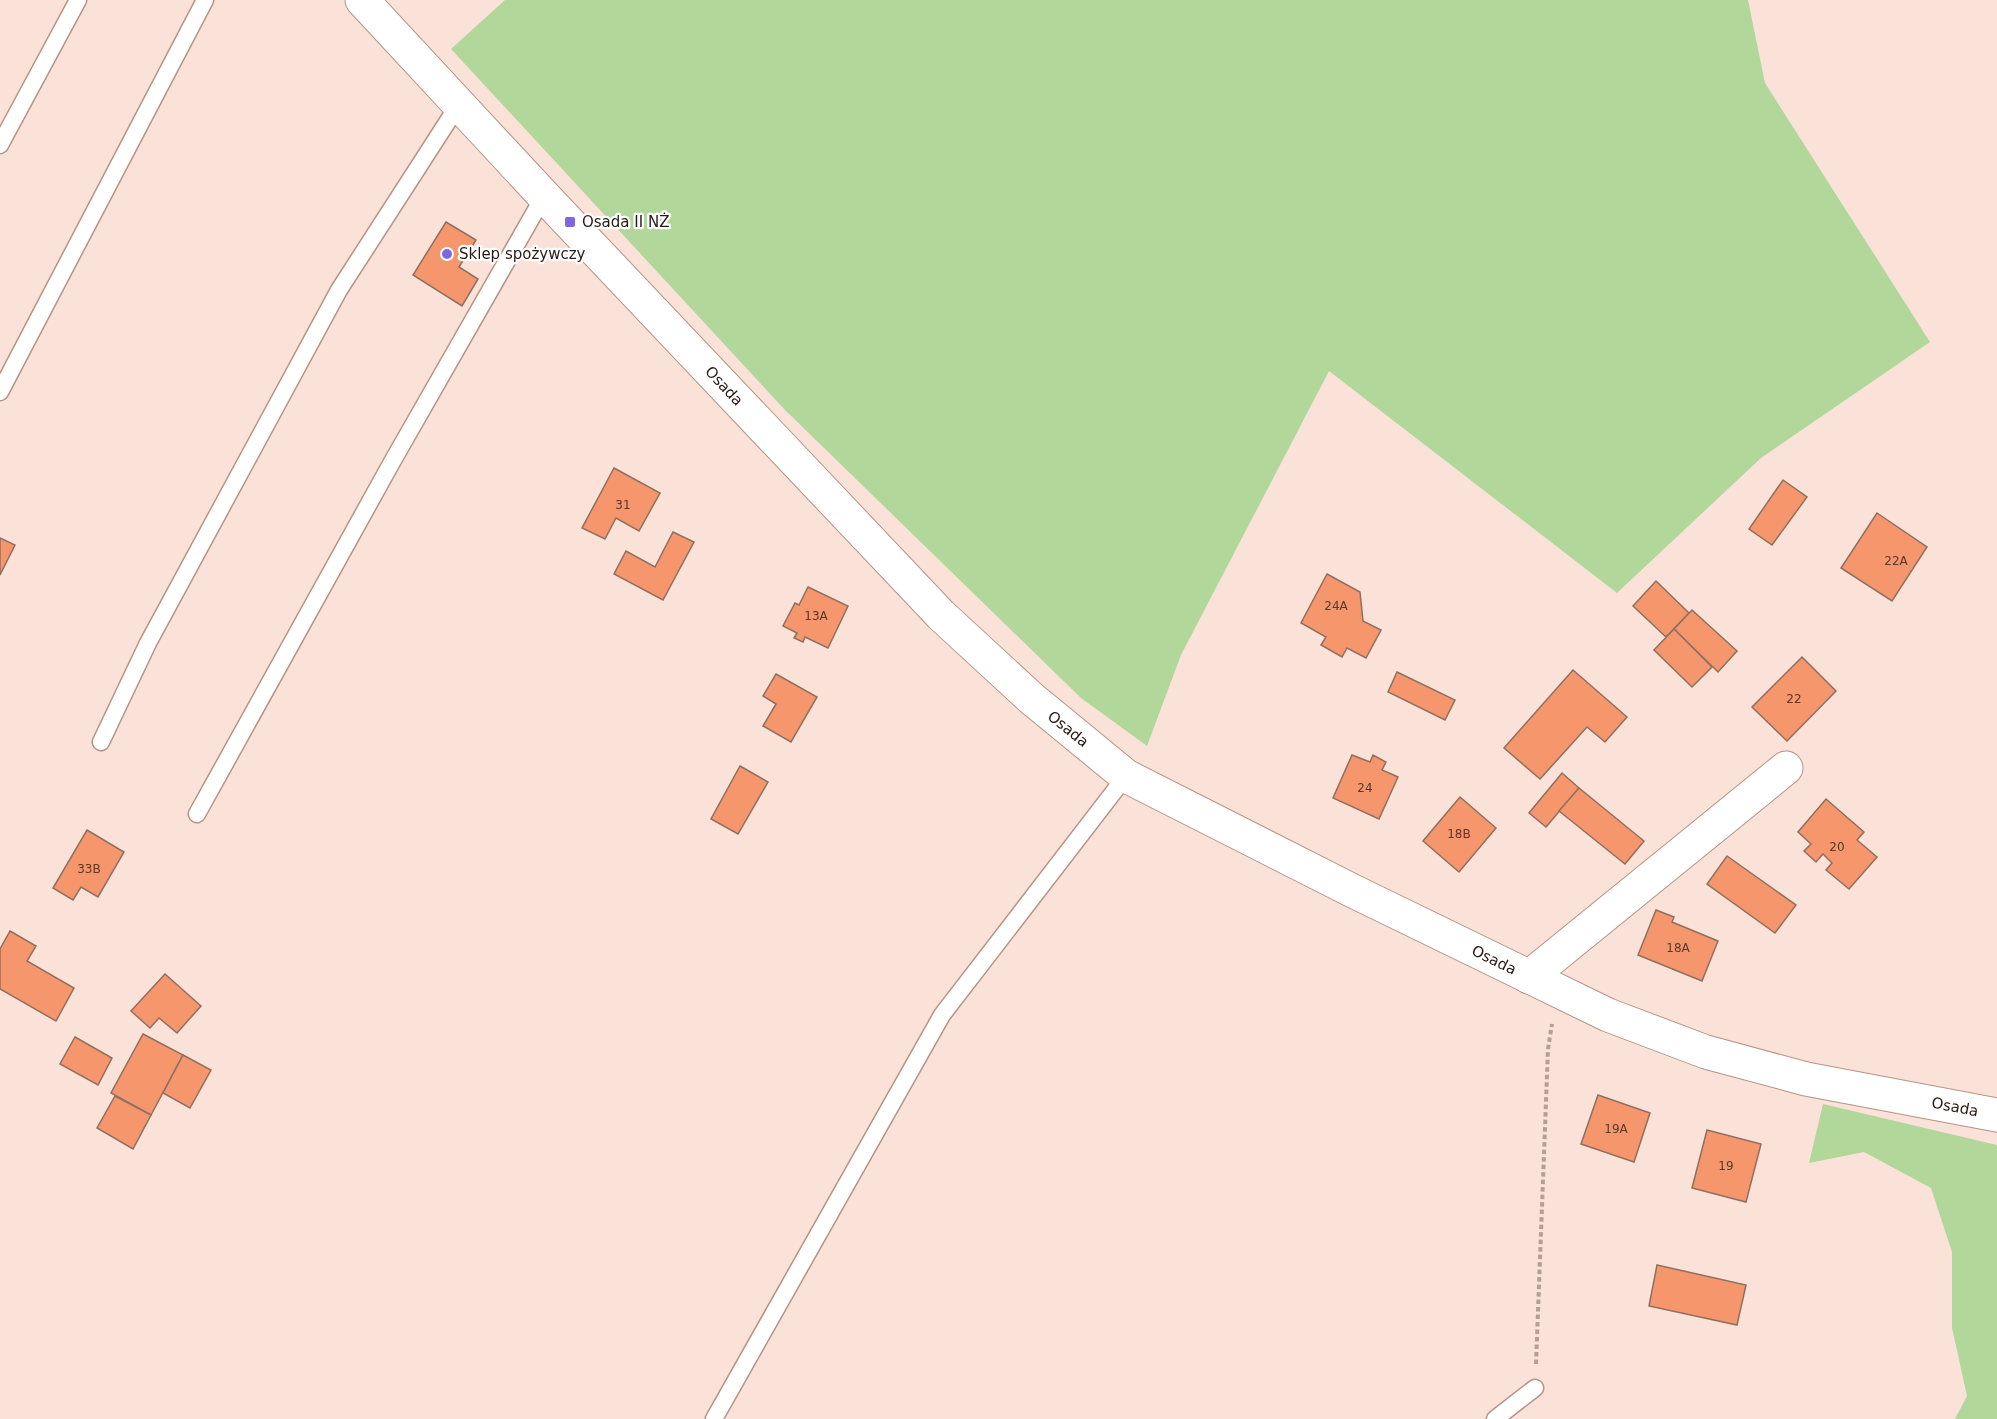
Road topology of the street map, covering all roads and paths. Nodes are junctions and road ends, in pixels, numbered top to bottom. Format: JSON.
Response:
{"nodes":[{"id":1,"x":78,"y":0,"type":"edge"},
{"id":2,"x":205,"y":0,"type":"edge"},
{"id":3,"x":362,"y":0,"type":"edge"},
{"id":4,"x":459,"y":104,"type":"junction"},
{"id":5,"x":0,"y":145,"type":"edge"},
{"id":6,"x":544,"y":196,"type":"junction"},
{"id":7,"x":0,"y":392,"type":"edge"},
{"id":8,"x":101,"y":742,"type":"dead end"},
{"id":9,"x":1786,"y":768,"type":"dead end"},
{"id":10,"x":1126,"y":776,"type":"junction"},
{"id":11,"x":197,"y":814,"type":"dead end"},
{"id":12,"x":1543,"y":984,"type":"junction"},
{"id":13,"x":1997,"y":1115,"type":"edge"},
{"id":14,"x":1535,"y":1388,"type":"joint"},
{"id":15,"x":714,"y":1419,"type":"edge"},
{"id":16,"x":1495,"y":1419,"type":"edge"}],
"edges":[{"from":1,"to":5,"type":"lane"},
{"from":2,"to":7,"type":"lane"},
{"from":3,"to":4,"type":"street","name":"Osada"},
{"from":4,"to":6,"type":"street","name":"Osada"},
{"from":4,"to":8,"type":"lane"},
{"from":6,"to":10,"type":"street","name":"Osada"},
{"from":6,"to":11,"type":"lane"},
{"from":9,"to":12,"type":"street"},
{"from":10,"to":12,"type":"street","name":"Osada"},
{"from":10,"to":15,"type":"lane"},
{"from":12,"to":13,"type":"street","name":"Osada"},
{"from":12,"to":14,"type":"path"},
{"from":14,"to":16,"type":"lane"}]}
